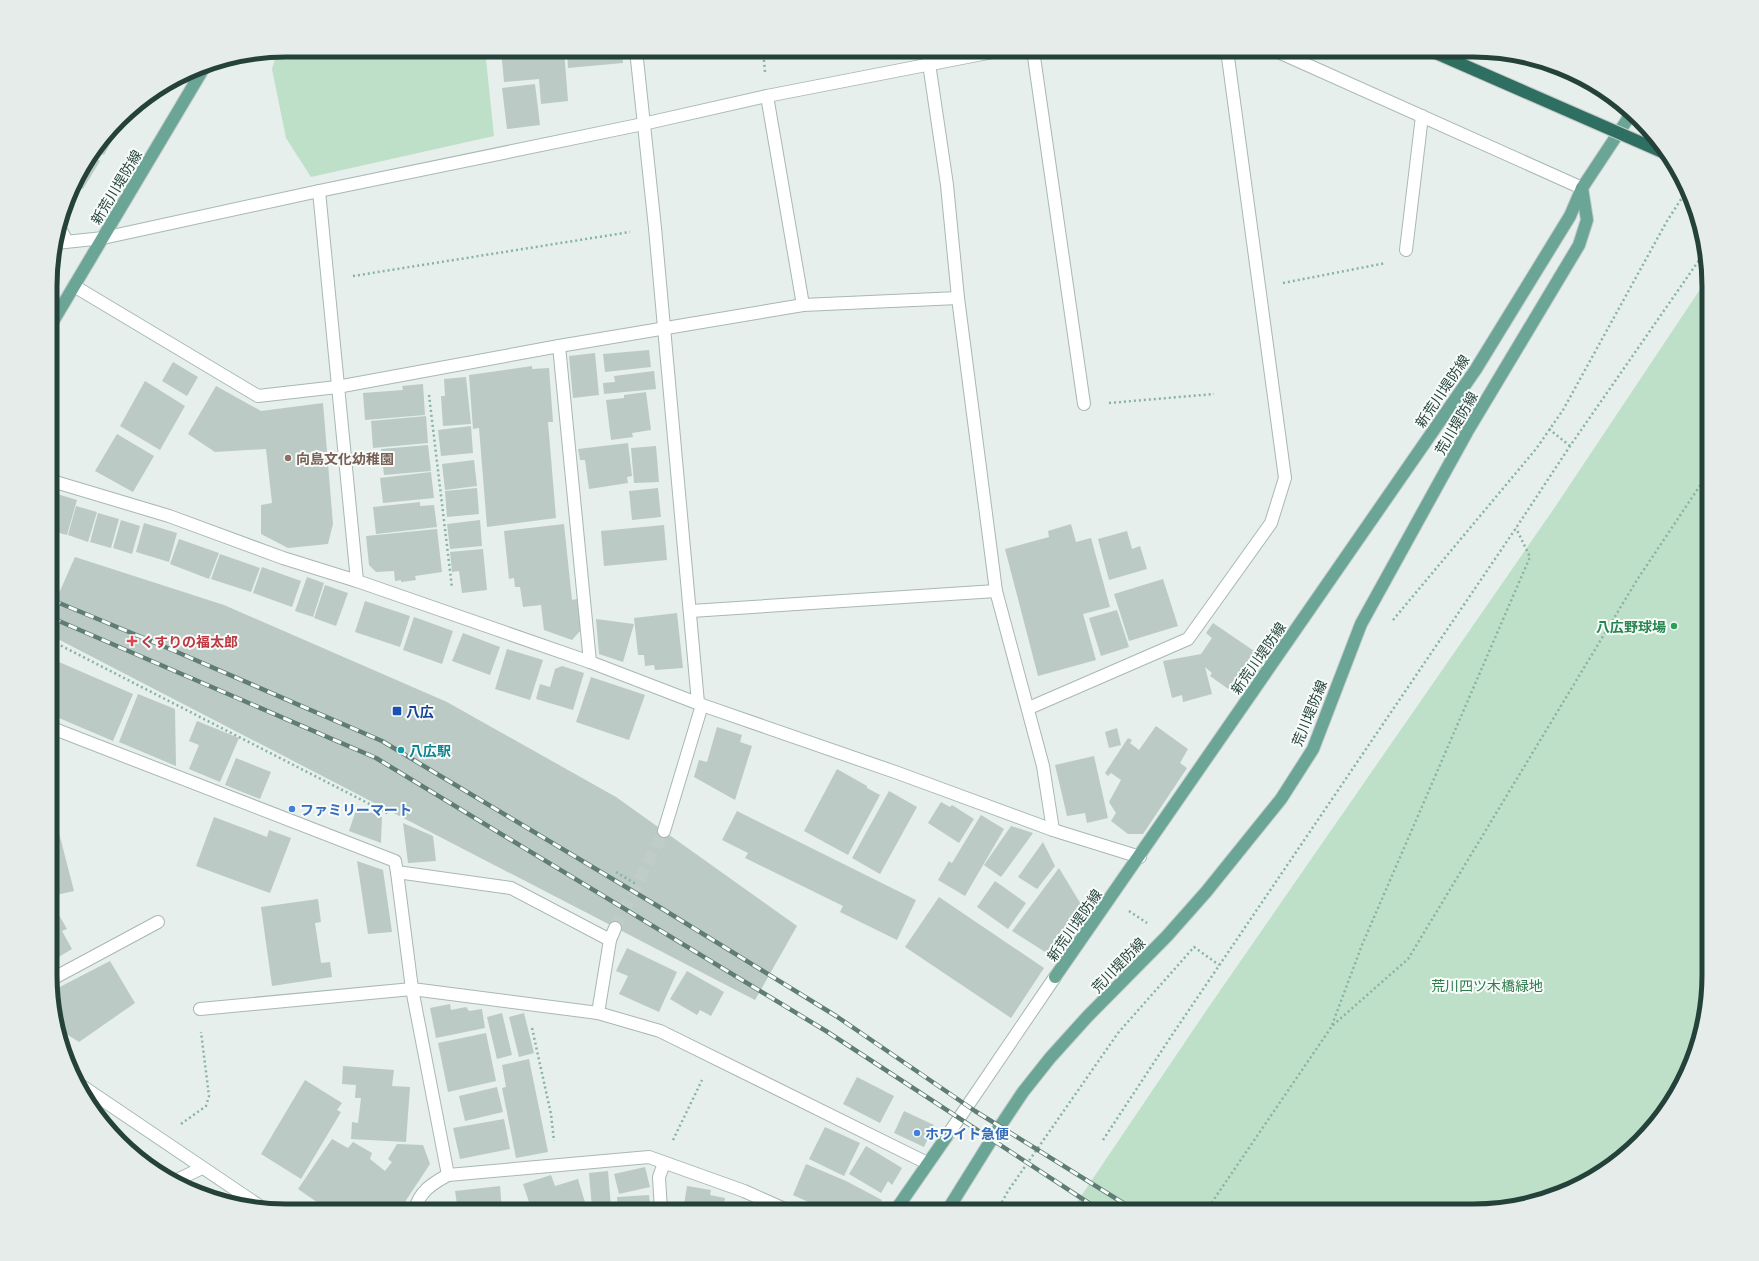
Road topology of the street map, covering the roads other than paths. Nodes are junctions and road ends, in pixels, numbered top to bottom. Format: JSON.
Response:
{"nodes":[{"id":1,"x":637,"y":57,"type":"edge"},
{"id":2,"x":928,"y":57,"type":"edge"},
{"id":3,"x":966,"y":57,"type":"edge"},
{"id":4,"x":1034,"y":57,"type":"edge"},
{"id":5,"x":1228,"y":57,"type":"edge"},
{"id":6,"x":1290,"y":57,"type":"edge"},
{"id":7,"x":1446,"y":57,"type":"edge"},
{"id":8,"x":929,"y":64,"type":"junction"},
{"id":9,"x":201,"y":73,"type":"edge"},
{"id":10,"x":767,"y":96,"type":"junction"},
{"id":11,"x":1422,"y":116,"type":"junction"},
{"id":12,"x":1628,"y":118,"type":"edge"},
{"id":13,"x":644,"y":124,"type":"junction"},
{"id":14,"x":1657,"y":149,"type":"edge"},
{"id":15,"x":1582,"y":188,"type":"junction"},
{"id":16,"x":319,"y":191,"type":"junction"},
{"id":17,"x":103,"y":238,"type":"junction"},
{"id":18,"x":62,"y":242,"type":"edge"},
{"id":19,"x":1406,"y":250,"type":"road end"},
{"id":20,"x":74,"y":286,"type":"junction"},
{"id":21,"x":958,"y":298,"type":"junction"},
{"id":22,"x":803,"y":305,"type":"junction"},
{"id":23,"x":57,"y":315,"type":"edge"},
{"id":24,"x":664,"y":328,"type":"junction"},
{"id":25,"x":559,"y":346,"type":"junction"},
{"id":26,"x":337,"y":387,"type":"junction"},
{"id":27,"x":1084,"y":404,"type":"road end"},
{"id":28,"x":57,"y":482,"type":"edge"},
{"id":29,"x":357,"y":581,"type":"junction"},
{"id":30,"x":996,"y":591,"type":"junction"},
{"id":31,"x":691,"y":611,"type":"junction"},
{"id":32,"x":590,"y":662,"type":"junction"},
{"id":33,"x":700,"y":704,"type":"junction"},
{"id":34,"x":1029,"y":708,"type":"junction"},
{"id":35,"x":57,"y":730,"type":"edge"},
{"id":36,"x":1053,"y":830,"type":"junction"},
{"id":37,"x":664,"y":831,"type":"tunnel mouth"},
{"id":38,"x":1140,"y":857,"type":"junction"},
{"id":39,"x":397,"y":872,"type":"junction"},
{"id":40,"x":158,"y":922,"type":"dead end"},
{"id":41,"x":615,"y":928,"type":"tunnel mouth"},
{"id":42,"x":610,"y":940,"type":"junction"},
{"id":43,"x":57,"y":976,"type":"edge"},
{"id":44,"x":1055,"y":977,"type":"joint"},
{"id":45,"x":412,"y":989,"type":"junction"},
{"id":46,"x":200,"y":1008,"type":"dead end"},
{"id":47,"x":598,"y":1013,"type":"junction"},
{"id":48,"x":89,"y":1091,"type":"edge"},
{"id":49,"x":947,"y":1136,"type":"joint"},
{"id":50,"x":663,"y":1163,"type":"junction"},
{"id":51,"x":927,"y":1163,"type":"junction"},
{"id":52,"x":202,"y":1168,"type":"junction"},
{"id":53,"x":448,"y":1175,"type":"junction"},
{"id":54,"x":181,"y":1178,"type":"edge"},
{"id":55,"x":240,"y":1198,"type":"edge"},
{"id":56,"x":416,"y":1204,"type":"edge"},
{"id":57,"x":661,"y":1204,"type":"edge"},
{"id":58,"x":773,"y":1204,"type":"edge"},
{"id":59,"x":900,"y":1204,"type":"edge"},
{"id":60,"x":951,"y":1204,"type":"edge"}],
"edges":[{"from":1,"to":13,"type":"street"},
{"from":2,"to":8,"type":"street"},
{"from":3,"to":8,"type":"street"},
{"from":4,"to":27,"type":"street"},
{"from":5,"to":34,"type":"street"},
{"from":6,"to":11,"type":"street"},
{"from":7,"to":14,"type":"highway","bridge":true},
{"from":8,"to":10,"type":"street"},
{"from":8,"to":21,"type":"street"},
{"from":9,"to":17,"type":"main road","name":"新荒川堤防線"},
{"from":10,"to":13,"type":"street"},
{"from":10,"to":22,"type":"street"},
{"from":11,"to":15,"type":"street"},
{"from":11,"to":19,"type":"street"},
{"from":12,"to":15,"type":"main road","name":"新荒川堤防線"},
{"from":13,"to":16,"type":"street"},
{"from":13,"to":24,"type":"street"},
{"from":15,"to":38,"type":"main road","name":"新荒川堤防線"},
{"from":15,"to":60,"type":"main road","name":"荒川堤防線"},
{"from":16,"to":17,"type":"street"},
{"from":16,"to":26,"type":"street"},
{"from":17,"to":18,"type":"street"},
{"from":17,"to":20,"type":"main road","name":"新荒川堤防線"},
{"from":20,"to":23,"type":"main road","name":"新荒川堤防線"},
{"from":20,"to":26,"type":"street"},
{"from":21,"to":22,"type":"street"},
{"from":21,"to":30,"type":"street"},
{"from":22,"to":24,"type":"street"},
{"from":24,"to":25,"type":"street"},
{"from":24,"to":31,"type":"street"},
{"from":25,"to":26,"type":"street"},
{"from":25,"to":32,"type":"street"},
{"from":26,"to":29,"type":"street"},
{"from":28,"to":29,"type":"street"},
{"from":29,"to":32,"type":"street"},
{"from":30,"to":31,"type":"street"},
{"from":30,"to":34,"type":"street"},
{"from":31,"to":33,"type":"street"},
{"from":32,"to":33,"type":"street"},
{"from":33,"to":36,"type":"street"},
{"from":33,"to":37,"type":"street"},
{"from":34,"to":36,"type":"street"},
{"from":35,"to":39,"type":"street"},
{"from":36,"to":38,"type":"street"},
{"from":38,"to":44,"type":"main road","name":"新荒川堤防線"},
{"from":39,"to":42,"type":"street"},
{"from":39,"to":45,"type":"street"},
{"from":40,"to":43,"type":"street"},
{"from":41,"to":42,"type":"street"},
{"from":42,"to":47,"type":"street"},
{"from":44,"to":49,"type":"street","name":"新荒川堤防線"},
{"from":45,"to":46,"type":"street"},
{"from":45,"to":47,"type":"street"},
{"from":45,"to":53,"type":"street"},
{"from":47,"to":51,"type":"street"},
{"from":48,"to":52,"type":"street"},
{"from":49,"to":51,"type":"main road","name":"新荒川堤防線"},
{"from":50,"to":53,"type":"street"},
{"from":50,"to":57,"type":"street"},
{"from":50,"to":58,"type":"street"},
{"from":51,"to":59,"type":"main road","name":"新荒川堤防線"},
{"from":52,"to":54,"type":"street"},
{"from":52,"to":55,"type":"street"},
{"from":53,"to":56,"type":"street"}]}
